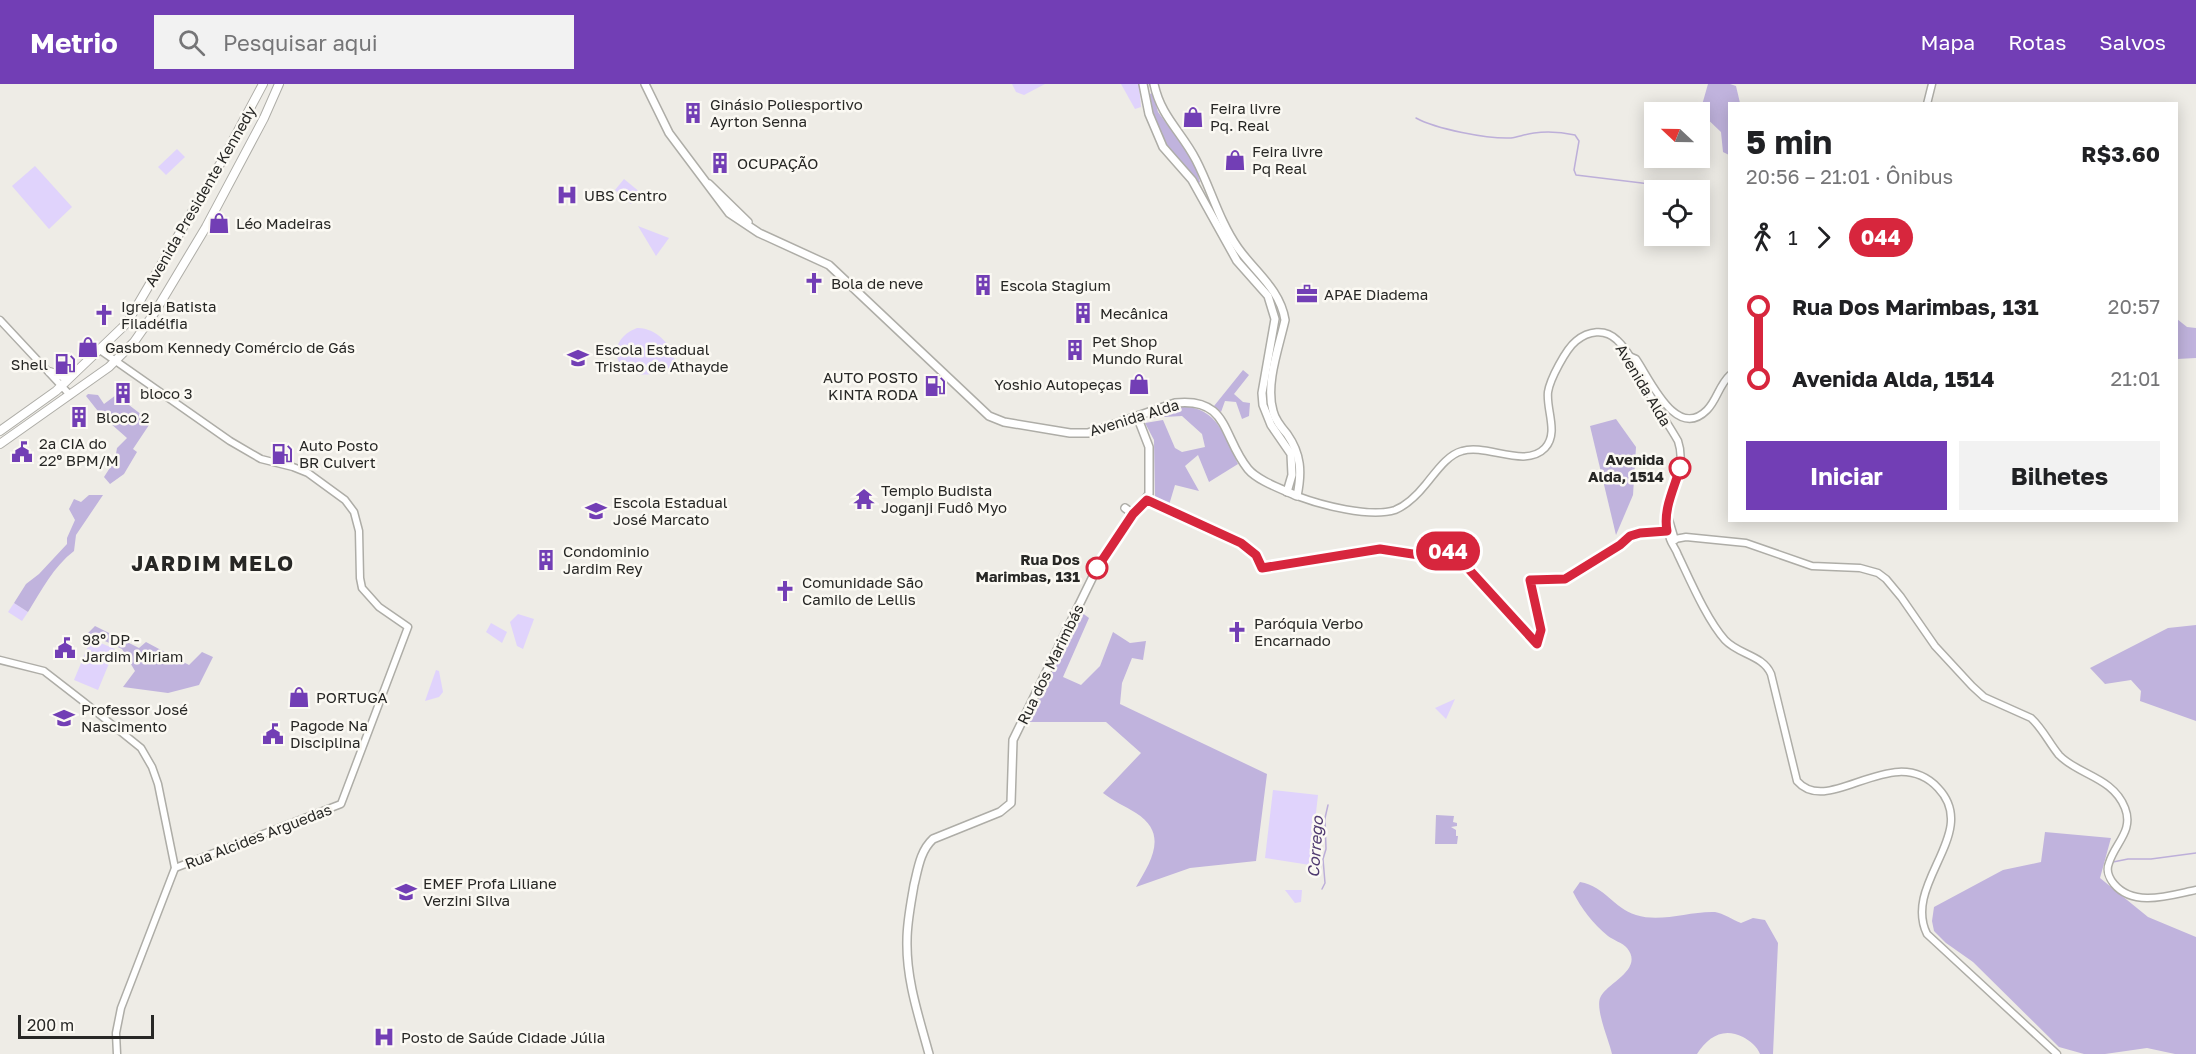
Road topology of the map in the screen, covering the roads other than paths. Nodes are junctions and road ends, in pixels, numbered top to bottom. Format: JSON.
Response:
{"nodes":[{"id":1,"x":263,"y":84,"type":"edge"},
{"id":2,"x":279,"y":84,"type":"edge"},
{"id":3,"x":645,"y":84,"type":"edge"},
{"id":4,"x":1143,"y":84,"type":"edge"},
{"id":5,"x":1154,"y":84,"type":"edge"},
{"id":6,"x":1932,"y":84,"type":"edge"},
{"id":7,"x":1928,"y":102,"type":"edge"},
{"id":8,"x":235,"y":138,"type":"junction"},
{"id":9,"x":251,"y":140,"type":"junction"},
{"id":10,"x":702,"y":178,"type":"junction"},
{"id":11,"x":723,"y":207,"type":"junction"},
{"id":12,"x":737,"y":213,"type":"junction"},
{"id":13,"x":759,"y":233,"type":"junction"},
{"id":14,"x":0,"y":320,"type":"edge"},
{"id":15,"x":100,"y":350,"type":"junction"},
{"id":16,"x":1629,"y":356,"type":"junction"},
{"id":17,"x":117,"y":361,"type":"junction"},
{"id":18,"x":50,"y":372,"type":"joint"},
{"id":19,"x":1728,"y":377,"type":"edge"},
{"id":20,"x":65,"y":382,"type":"junction"},
{"id":21,"x":70,"y":395,"type":"junction"},
{"id":22,"x":1137,"y":416,"type":"junction"},
{"id":23,"x":0,"y":432,"type":"edge"},
{"id":24,"x":0,"y":444,"type":"edge"},
{"id":25,"x":1287,"y":492,"type":"junction"},
{"id":26,"x":1297,"y":496,"type":"junction"},
{"id":27,"x":1125,"y":508,"type":"dead end"},
{"id":28,"x":1133,"y":514,"type":"junction"},
{"id":29,"x":1672,"y":534,"type":"junction"},
{"id":30,"x":0,"y":660,"type":"edge"},
{"id":31,"x":175,"y":868,"type":"junction"},
{"id":32,"x":2196,"y":890,"type":"edge"},
{"id":33,"x":117,"y":1054,"type":"edge"},
{"id":34,"x":929,"y":1054,"type":"edge"},
{"id":35,"x":2056,"y":1054,"type":"edge"}],
"edges":[{"from":1,"to":8,"type":"main road","name":"Avenida Presidente Kennedy"},
{"from":2,"to":9,"type":"main road","name":"Avenida Presidente Kennedy"},
{"from":3,"to":10,"type":"main road","name":"Avenida Alda"},
{"from":4,"to":25,"type":"main road"},
{"from":5,"to":26,"type":"main road"},
{"from":6,"to":7,"type":"street"},
{"from":8,"to":9,"type":"main road"},
{"from":8,"to":15,"type":"main road","name":"Avenida Presidente Kennedy"},
{"from":9,"to":17,"type":"main road","name":"Avenida Presidente Kennedy"},
{"from":10,"to":11,"type":"main road","name":"Avenida Alda"},
{"from":10,"to":12,"type":"main road","name":"Avenida Alda"},
{"from":11,"to":12,"type":"main road"},
{"from":11,"to":13,"type":"main road","name":"Avenida Alda"},
{"from":12,"to":13,"type":"main road","name":"Avenida Alda"},
{"from":13,"to":22,"type":"main road","name":"Avenida Alda"},
{"from":14,"to":18,"type":"street"},
{"from":15,"to":17,"type":"street"},
{"from":15,"to":20,"type":"main road","name":"Avenida Presidente Kennedy"},
{"from":16,"to":19,"type":"street"},
{"from":16,"to":26,"type":"street","name":"Avenida Alda"},
{"from":16,"to":29,"type":"street","name":"Avenida Alda"},
{"from":17,"to":21,"type":"main road","name":"Avenida Presidente Kennedy"},
{"from":17,"to":31,"type":"street","name":"Rua Alcides Arguedas"},
{"from":18,"to":20,"type":"main road"},
{"from":20,"to":21,"type":"street"},
{"from":20,"to":23,"type":"main road","name":"Avenida Presidente Kennedy"},
{"from":21,"to":24,"type":"main road","name":"Avenida Presidente Kennedy"},
{"from":22,"to":25,"type":"main road","name":"Avenida Alda"},
{"from":22,"to":28,"type":"main road","name":"Rua dos Marimbás"},
{"from":25,"to":26,"type":"main road","name":"Avenida Alda"},
{"from":27,"to":28,"type":"main road"},
{"from":28,"to":34,"type":"main road","name":"Rua dos Marimbás"},
{"from":29,"to":32,"type":"street"},
{"from":29,"to":35,"type":"street","name":"Avenida Alda"},
{"from":30,"to":31,"type":"street"},
{"from":31,"to":33,"type":"street"}]}
